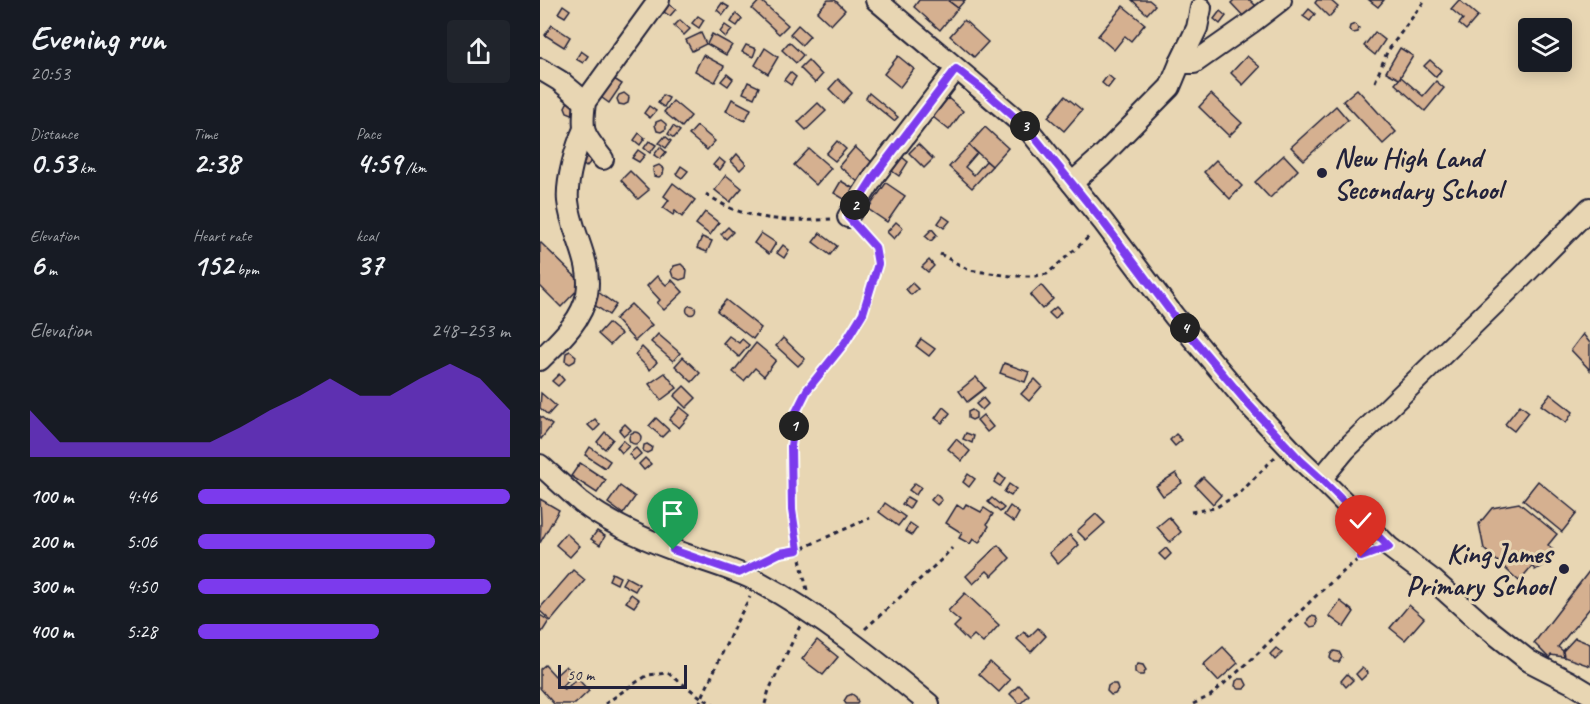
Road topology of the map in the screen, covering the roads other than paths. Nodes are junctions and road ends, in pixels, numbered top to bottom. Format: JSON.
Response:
{"nodes":[{"id":1,"x":659,"y":0,"type":"edge"},
{"id":2,"x":876,"y":0,"type":"edge"},
{"id":3,"x":1281,"y":0,"type":"edge"},
{"id":4,"x":1201,"y":8,"type":"dead end"},
{"id":5,"x":1180,"y":63,"type":"junction"},
{"id":6,"x":540,"y":69,"type":"edge"},
{"id":7,"x":956,"y":69,"type":"junction"},
{"id":8,"x":585,"y":102,"type":"junction"},
{"id":9,"x":584,"y":129,"type":"junction"},
{"id":10,"x":603,"y":159,"type":"dead end"},
{"id":11,"x":1071,"y":183,"type":"junction"},
{"id":12,"x":1590,"y":208,"type":"edge"},
{"id":13,"x":848,"y":217,"type":"road end"},
{"id":14,"x":540,"y":360,"type":"edge"},
{"id":15,"x":540,"y":465,"type":"edge"},
{"id":16,"x":1321,"y":479,"type":"junction"},
{"id":17,"x":1590,"y":694,"type":"edge"},
{"id":18,"x":929,"y":704,"type":"edge"}],
"edges":[{"from":1,"to":8,"type":"street"},
{"from":2,"to":7,"type":"street"},
{"from":3,"to":5,"type":"street"},
{"from":4,"to":5,"type":"street"},
{"from":5,"to":11,"type":"street"},
{"from":6,"to":8,"type":"street"},
{"from":7,"to":11,"type":"street"},
{"from":7,"to":13,"type":"street"},
{"from":8,"to":9,"type":"street"},
{"from":9,"to":10,"type":"street"},
{"from":9,"to":14,"type":"street"},
{"from":11,"to":16,"type":"street"},
{"from":12,"to":16,"type":"street"},
{"from":15,"to":18,"type":"street"},
{"from":16,"to":17,"type":"street"}]}
